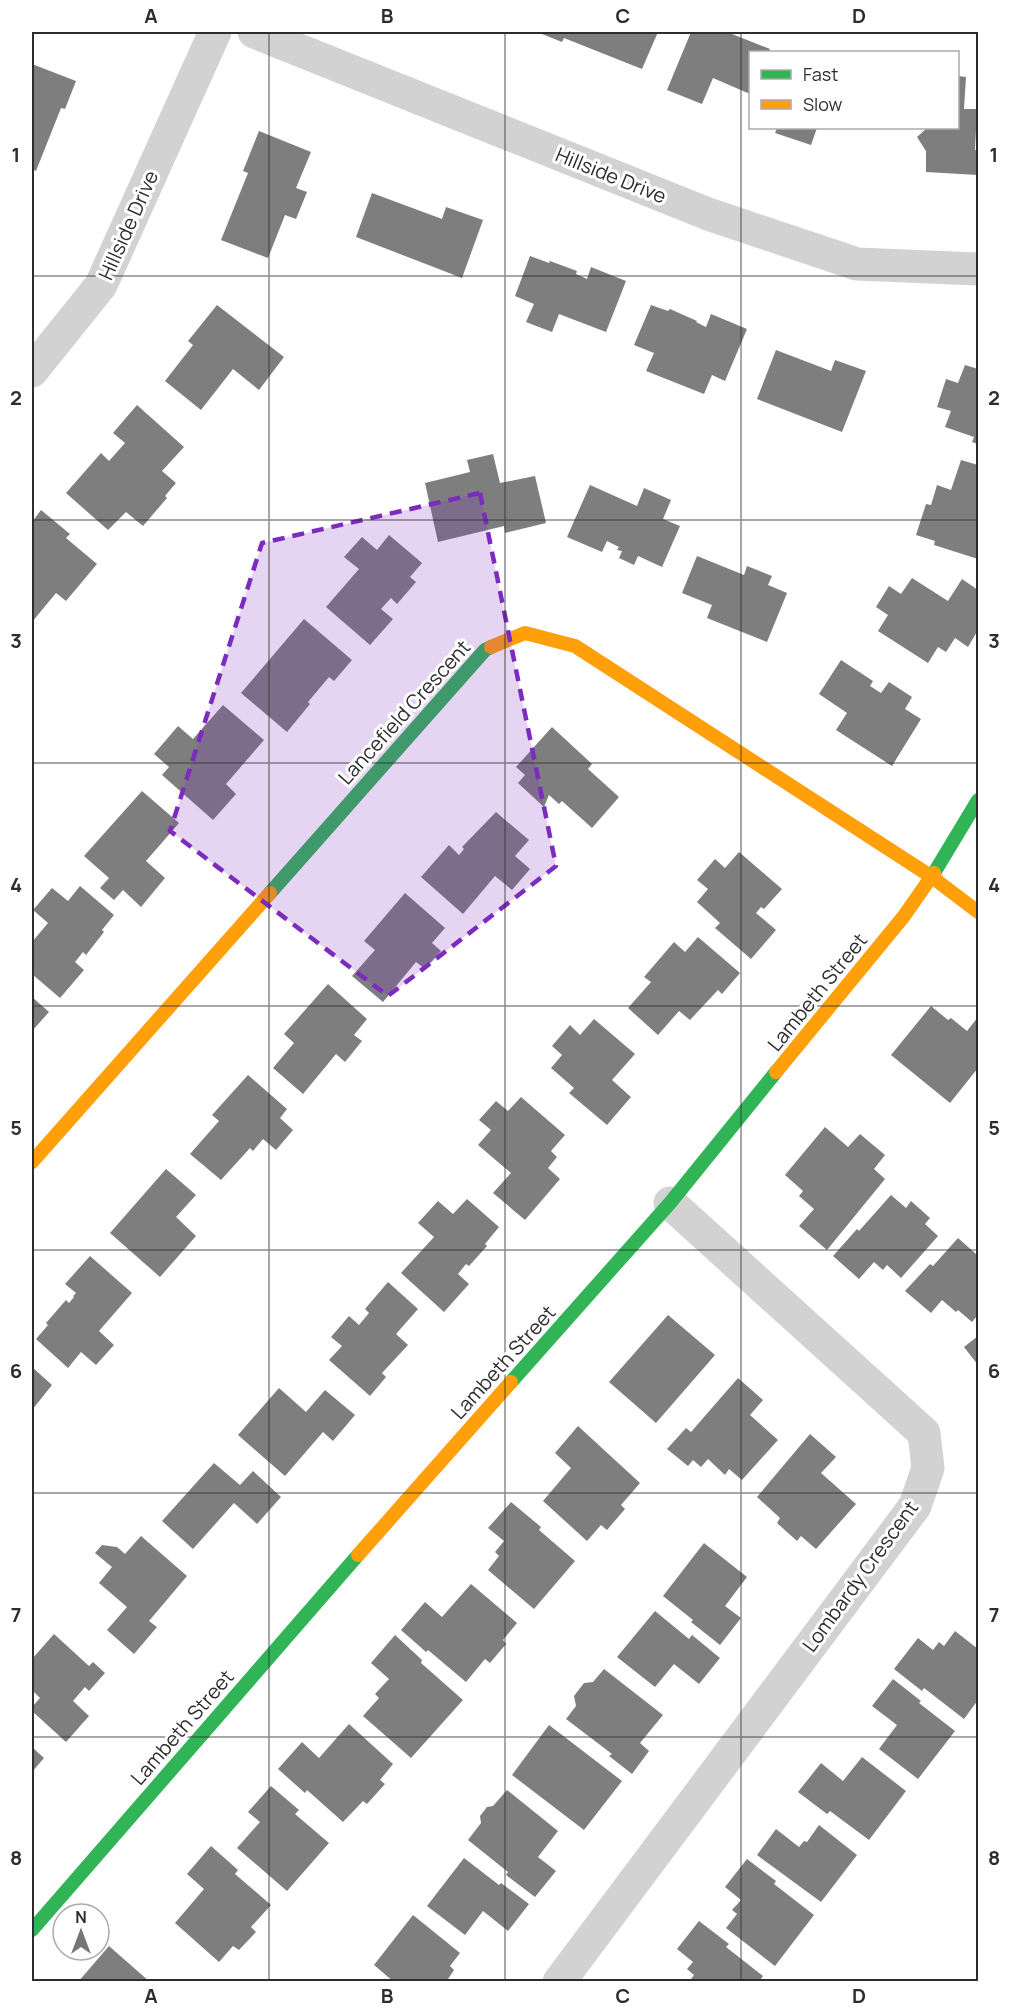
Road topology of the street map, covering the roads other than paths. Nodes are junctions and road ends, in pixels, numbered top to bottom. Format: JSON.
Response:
{"nodes":[{"id":1,"x":214,"y":32,"type":"edge"},
{"id":2,"x":255,"y":32,"type":"edge"},
{"id":3,"x":978,"y":269,"type":"edge"},
{"id":4,"x":32,"y":371,"type":"edge"},
{"id":5,"x":978,"y":800,"type":"edge"},
{"id":6,"x":932,"y":877,"type":"junction"},
{"id":7,"x":978,"y":912,"type":"edge"},
{"id":8,"x":32,"y":1162,"type":"edge"},
{"id":9,"x":670,"y":1203,"type":"junction"},
{"id":10,"x":32,"y":1930,"type":"edge"},
{"id":11,"x":559,"y":1982,"type":"edge"}],
"edges":[{"from":1,"to":4,"type":"street","name":"Hillside Drive"},
{"from":2,"to":3,"type":"street","name":"Hillside Drive"},
{"from":5,"to":6,"type":"street","name":"Lambeth Street"},
{"from":6,"to":7,"type":"street","name":"Lancefield Crescent"},
{"from":6,"to":8,"type":"street","name":"Lancefield Crescent"},
{"from":6,"to":9,"type":"street","name":"Lambeth Street"},
{"from":9,"to":10,"type":"street","name":"Lambeth Street"},
{"from":9,"to":11,"type":"street","name":"Lombardy Crescent"}]}
